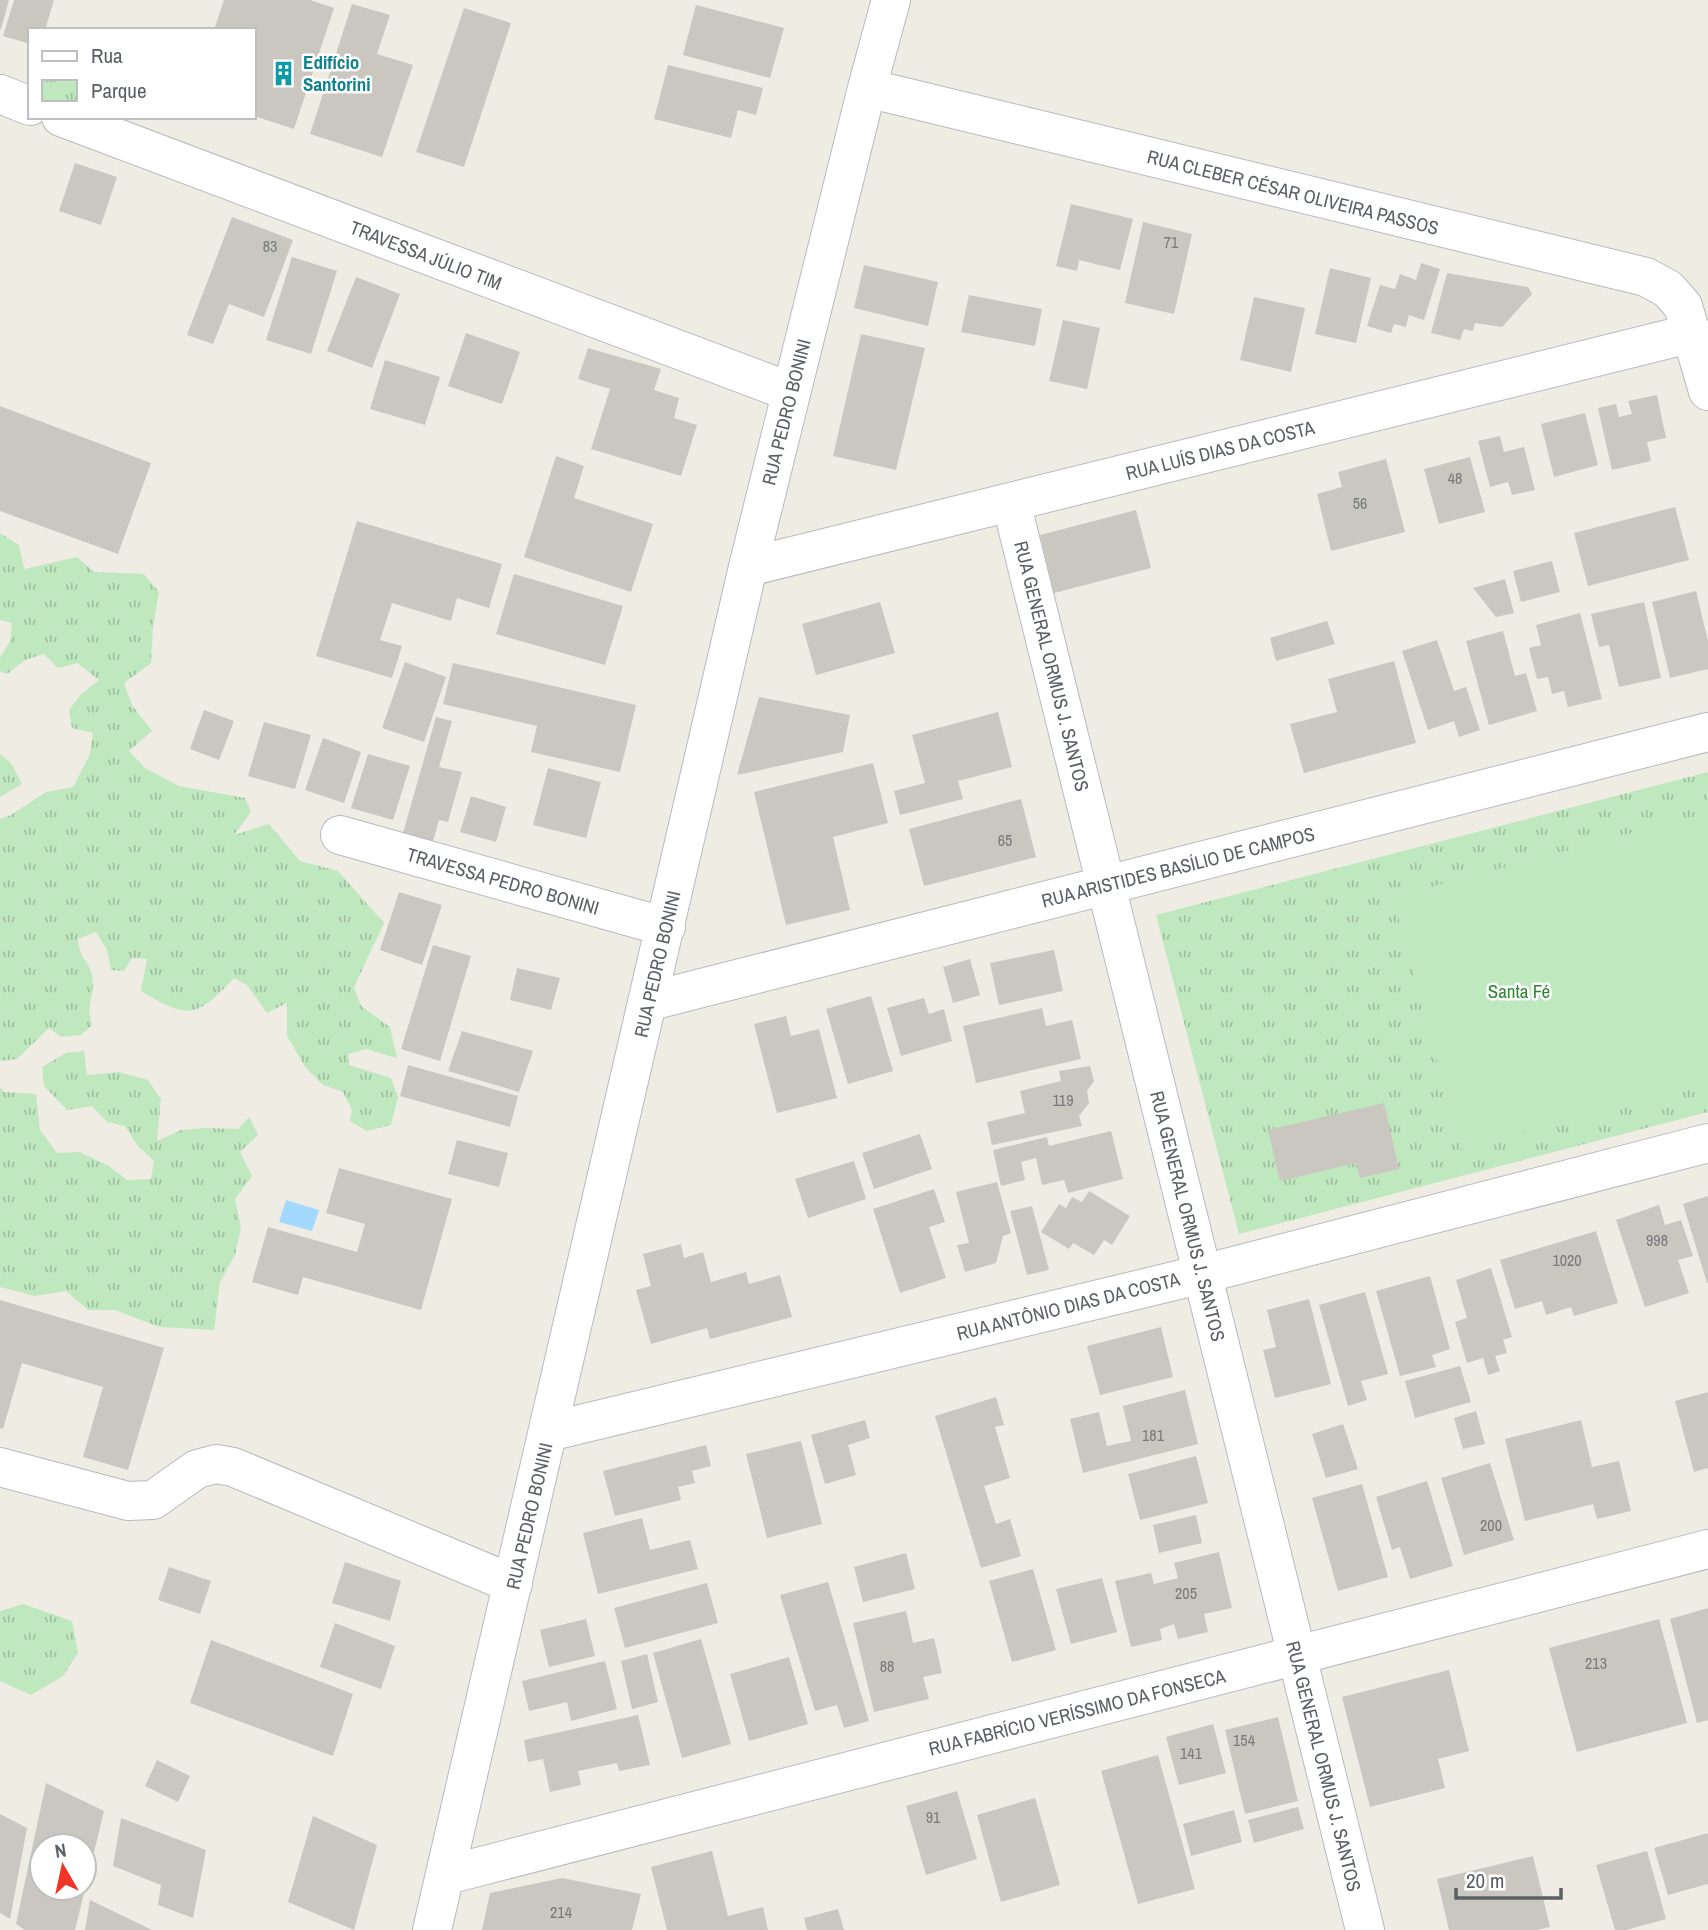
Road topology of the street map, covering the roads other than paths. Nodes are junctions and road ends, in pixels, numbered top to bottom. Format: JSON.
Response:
{"nodes":[{"id":1,"x":891,"y":0,"type":"edge"},
{"id":2,"x":867,"y":88,"type":"junction"},
{"id":3,"x":0,"y":94,"type":"edge"},
{"id":4,"x":28,"y":105,"type":"edge"},
{"id":5,"x":66,"y":119,"type":"edge"},
{"id":6,"x":1692,"y":332,"type":"junction"},
{"id":7,"x":1708,"y":391,"type":"edge"},
{"id":8,"x":791,"y":392,"type":"junction"},
{"id":9,"x":1011,"y":502,"type":"junction"},
{"id":10,"x":748,"y":567,"type":"junction"},
{"id":11,"x":1708,"y":732,"type":"edge"},
{"id":12,"x":340,"y":835,"type":"dead end"},
{"id":13,"x":1106,"y":886,"type":"junction"},
{"id":14,"x":666,"y":927,"type":"junction"},
{"id":15,"x":647,"y":1002,"type":"junction"},
{"id":16,"x":1708,"y":1143,"type":"edge"},
{"id":17,"x":1203,"y":1274,"type":"junction"},
{"id":18,"x":548,"y":1432,"type":"junction"},
{"id":19,"x":0,"y":1467,"type":"edge"},
{"id":20,"x":1708,"y":1549,"type":"edge"},
{"id":21,"x":513,"y":1584,"type":"junction"},
{"id":22,"x":1297,"y":1655,"type":"junction"},
{"id":23,"x":447,"y":1875,"type":"junction"},
{"id":24,"x":432,"y":1930,"type":"edge"},
{"id":25,"x":1365,"y":1930,"type":"edge"}],
"edges":[{"from":1,"to":2,"type":"street","name":"RUA PEDRO BONINI"},
{"from":2,"to":6,"type":"street","name":"RUA CLEBER CÉSAR OLIVEIRA PASSOS"},
{"from":2,"to":8,"type":"street","name":"RUA PEDRO BONINI"},
{"from":3,"to":4,"type":"street"},
{"from":5,"to":8,"type":"street","name":"TRAVESSA JÚLIO TIM"},
{"from":6,"to":7,"type":"street","name":"RUA CLEBER CÉSAR OLIVEIRA PASSOS"},
{"from":6,"to":9,"type":"street","name":"RUA LUÍS DIAS DA COSTA"},
{"from":8,"to":10,"type":"street","name":"RUA PEDRO BONINI"},
{"from":9,"to":10,"type":"street","name":"RUA LUÍS DIAS DA COSTA"},
{"from":9,"to":13,"type":"street","name":"RUA GENERAL ORMUS J. SANTOS"},
{"from":10,"to":14,"type":"street","name":"RUA PEDRO BONINI"},
{"from":11,"to":13,"type":"street","name":"RUA ARISTIDES BASÍLIO DE CAMPOS"},
{"from":12,"to":14,"type":"street","name":"TRAVESSA PEDRO BONINI"},
{"from":13,"to":15,"type":"street","name":"RUA ARISTIDES BASÍLIO DE CAMPOS"},
{"from":13,"to":17,"type":"street","name":"RUA GENERAL ORMUS J. SANTOS"},
{"from":14,"to":15,"type":"street","name":"RUA PEDRO BONINI"},
{"from":15,"to":18,"type":"street","name":"RUA PEDRO BONINI"},
{"from":16,"to":17,"type":"street","name":"RUA ANTÔNIO DIAS DA COSTA"},
{"from":17,"to":18,"type":"street","name":"RUA ANTÔNIO DIAS DA COSTA"},
{"from":17,"to":22,"type":"street","name":"RUA GENERAL ORMUS J. SANTOS"},
{"from":18,"to":21,"type":"street","name":"RUA PEDRO BONINI"},
{"from":19,"to":21,"type":"street"},
{"from":20,"to":22,"type":"street","name":"RUA FABRÍCIO VERÍSSIMO DA FONSECA"},
{"from":21,"to":23,"type":"street","name":"RUA PEDRO BONINI"},
{"from":22,"to":23,"type":"street","name":"RUA FABRÍCIO VERÍSSIMO DA FONSECA"},
{"from":22,"to":25,"type":"street","name":"RUA GENERAL ORMUS J. SANTOS"},
{"from":23,"to":24,"type":"street","name":"RUA PEDRO BONINI"}]}
